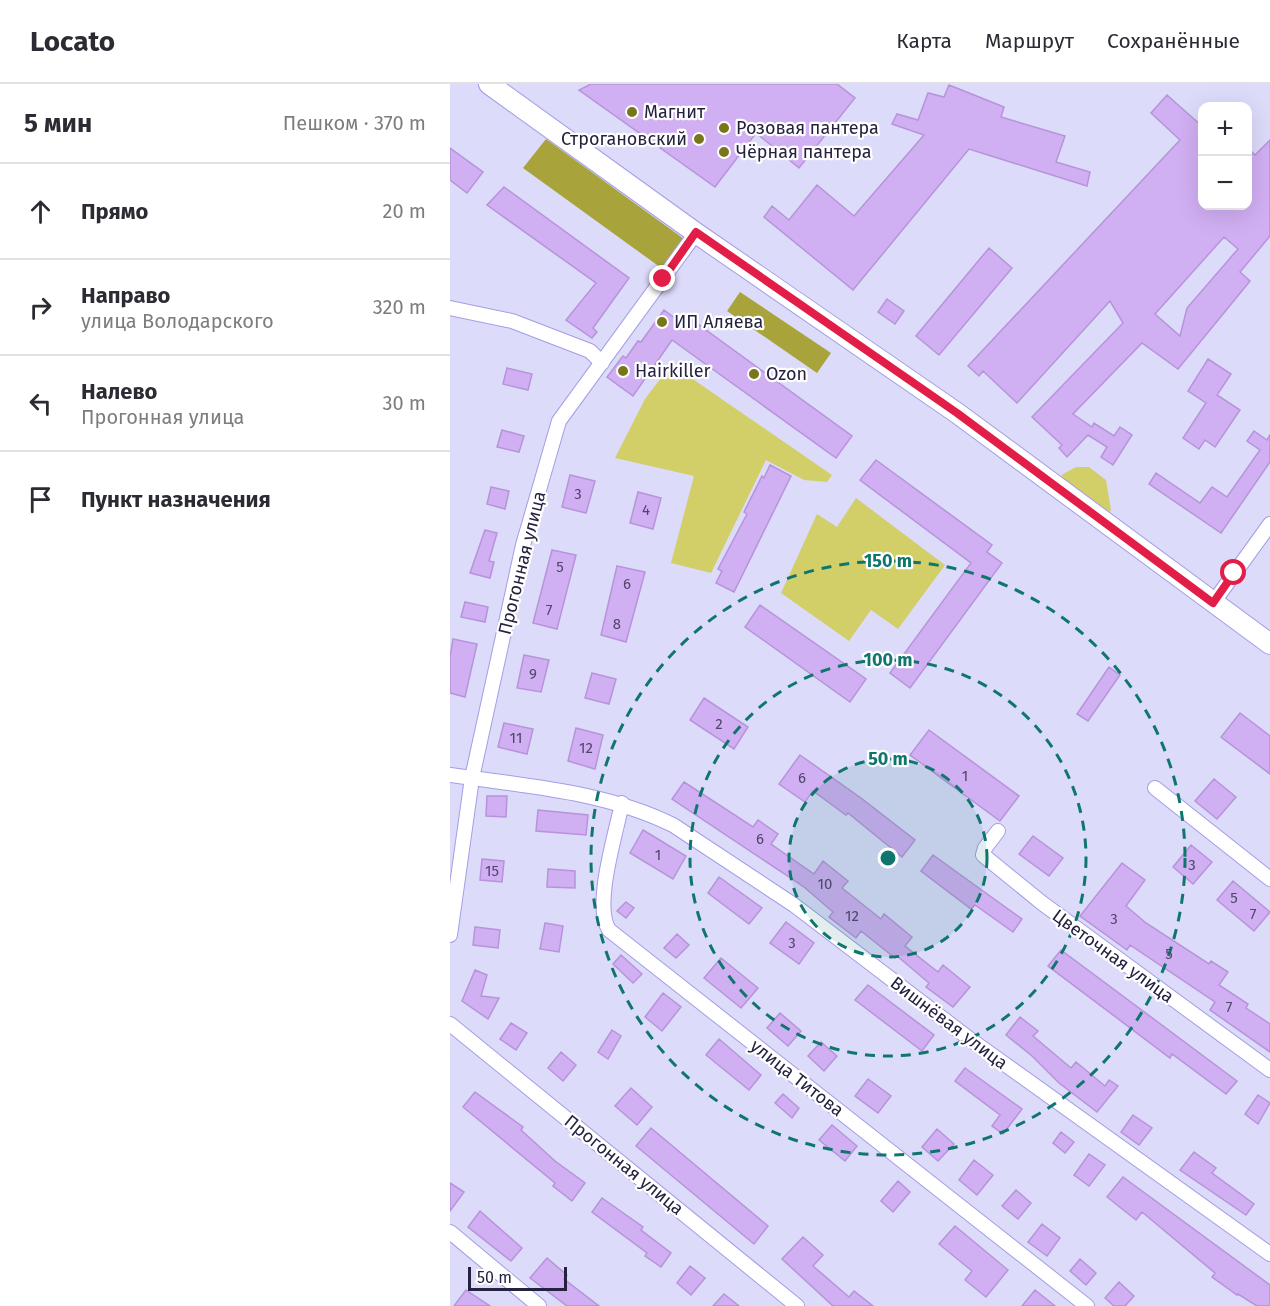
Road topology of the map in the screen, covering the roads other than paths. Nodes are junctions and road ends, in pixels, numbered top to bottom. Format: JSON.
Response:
{"nodes":[{"id":1,"x":489,"y":84,"type":"edge"},
{"id":2,"x":696,"y":232,"type":"junction"},
{"id":3,"x":450,"y":308,"type":"edge"},
{"id":4,"x":602,"y":363,"type":"junction"},
{"id":5,"x":1270,"y":524,"type":"edge"},
{"id":6,"x":1213,"y":603,"type":"junction"},
{"id":7,"x":1270,"y":644,"type":"edge"},
{"id":8,"x":450,"y":775,"type":"edge"},
{"id":9,"x":472,"y":778,"type":"junction"},
{"id":10,"x":1155,"y":788,"type":"dead end"},
{"id":11,"x":622,"y":803,"type":"junction"},
{"id":12,"x":998,"y":831,"type":"dead end"},
{"id":13,"x":1270,"y":879,"type":"edge"},
{"id":14,"x":450,"y":935,"type":"edge"},
{"id":15,"x":450,"y":1024,"type":"edge"},
{"id":16,"x":1270,"y":1070,"type":"edge"},
{"id":17,"x":450,"y":1232,"type":"edge"},
{"id":18,"x":1270,"y":1254,"type":"edge"},
{"id":19,"x":539,"y":1306,"type":"edge"},
{"id":20,"x":797,"y":1306,"type":"edge"},
{"id":21,"x":1087,"y":1306,"type":"edge"}],
"edges":[{"from":1,"to":2,"type":"main road"},
{"from":2,"to":4,"type":"street","name":"Прогонная улица"},
{"from":2,"to":6,"type":"main road"},
{"from":3,"to":4,"type":"street"},
{"from":4,"to":9,"type":"street","name":"Прогонная улица"},
{"from":5,"to":6,"type":"street"},
{"from":6,"to":7,"type":"main road"},
{"from":8,"to":9,"type":"street","name":"Вишнёвая улица"},
{"from":9,"to":11,"type":"street","name":"Вишнёвая улица"},
{"from":9,"to":14,"type":"street","name":"Прогонная улица"},
{"from":10,"to":13,"type":"street"},
{"from":11,"to":18,"type":"street","name":"Вишнёвая улица"},
{"from":11,"to":21,"type":"street","name":"улица Титова"},
{"from":12,"to":16,"type":"street","name":"Цветочная улица"},
{"from":15,"to":20,"type":"street","name":"Прогонная улица"},
{"from":17,"to":19,"type":"street"}]}
